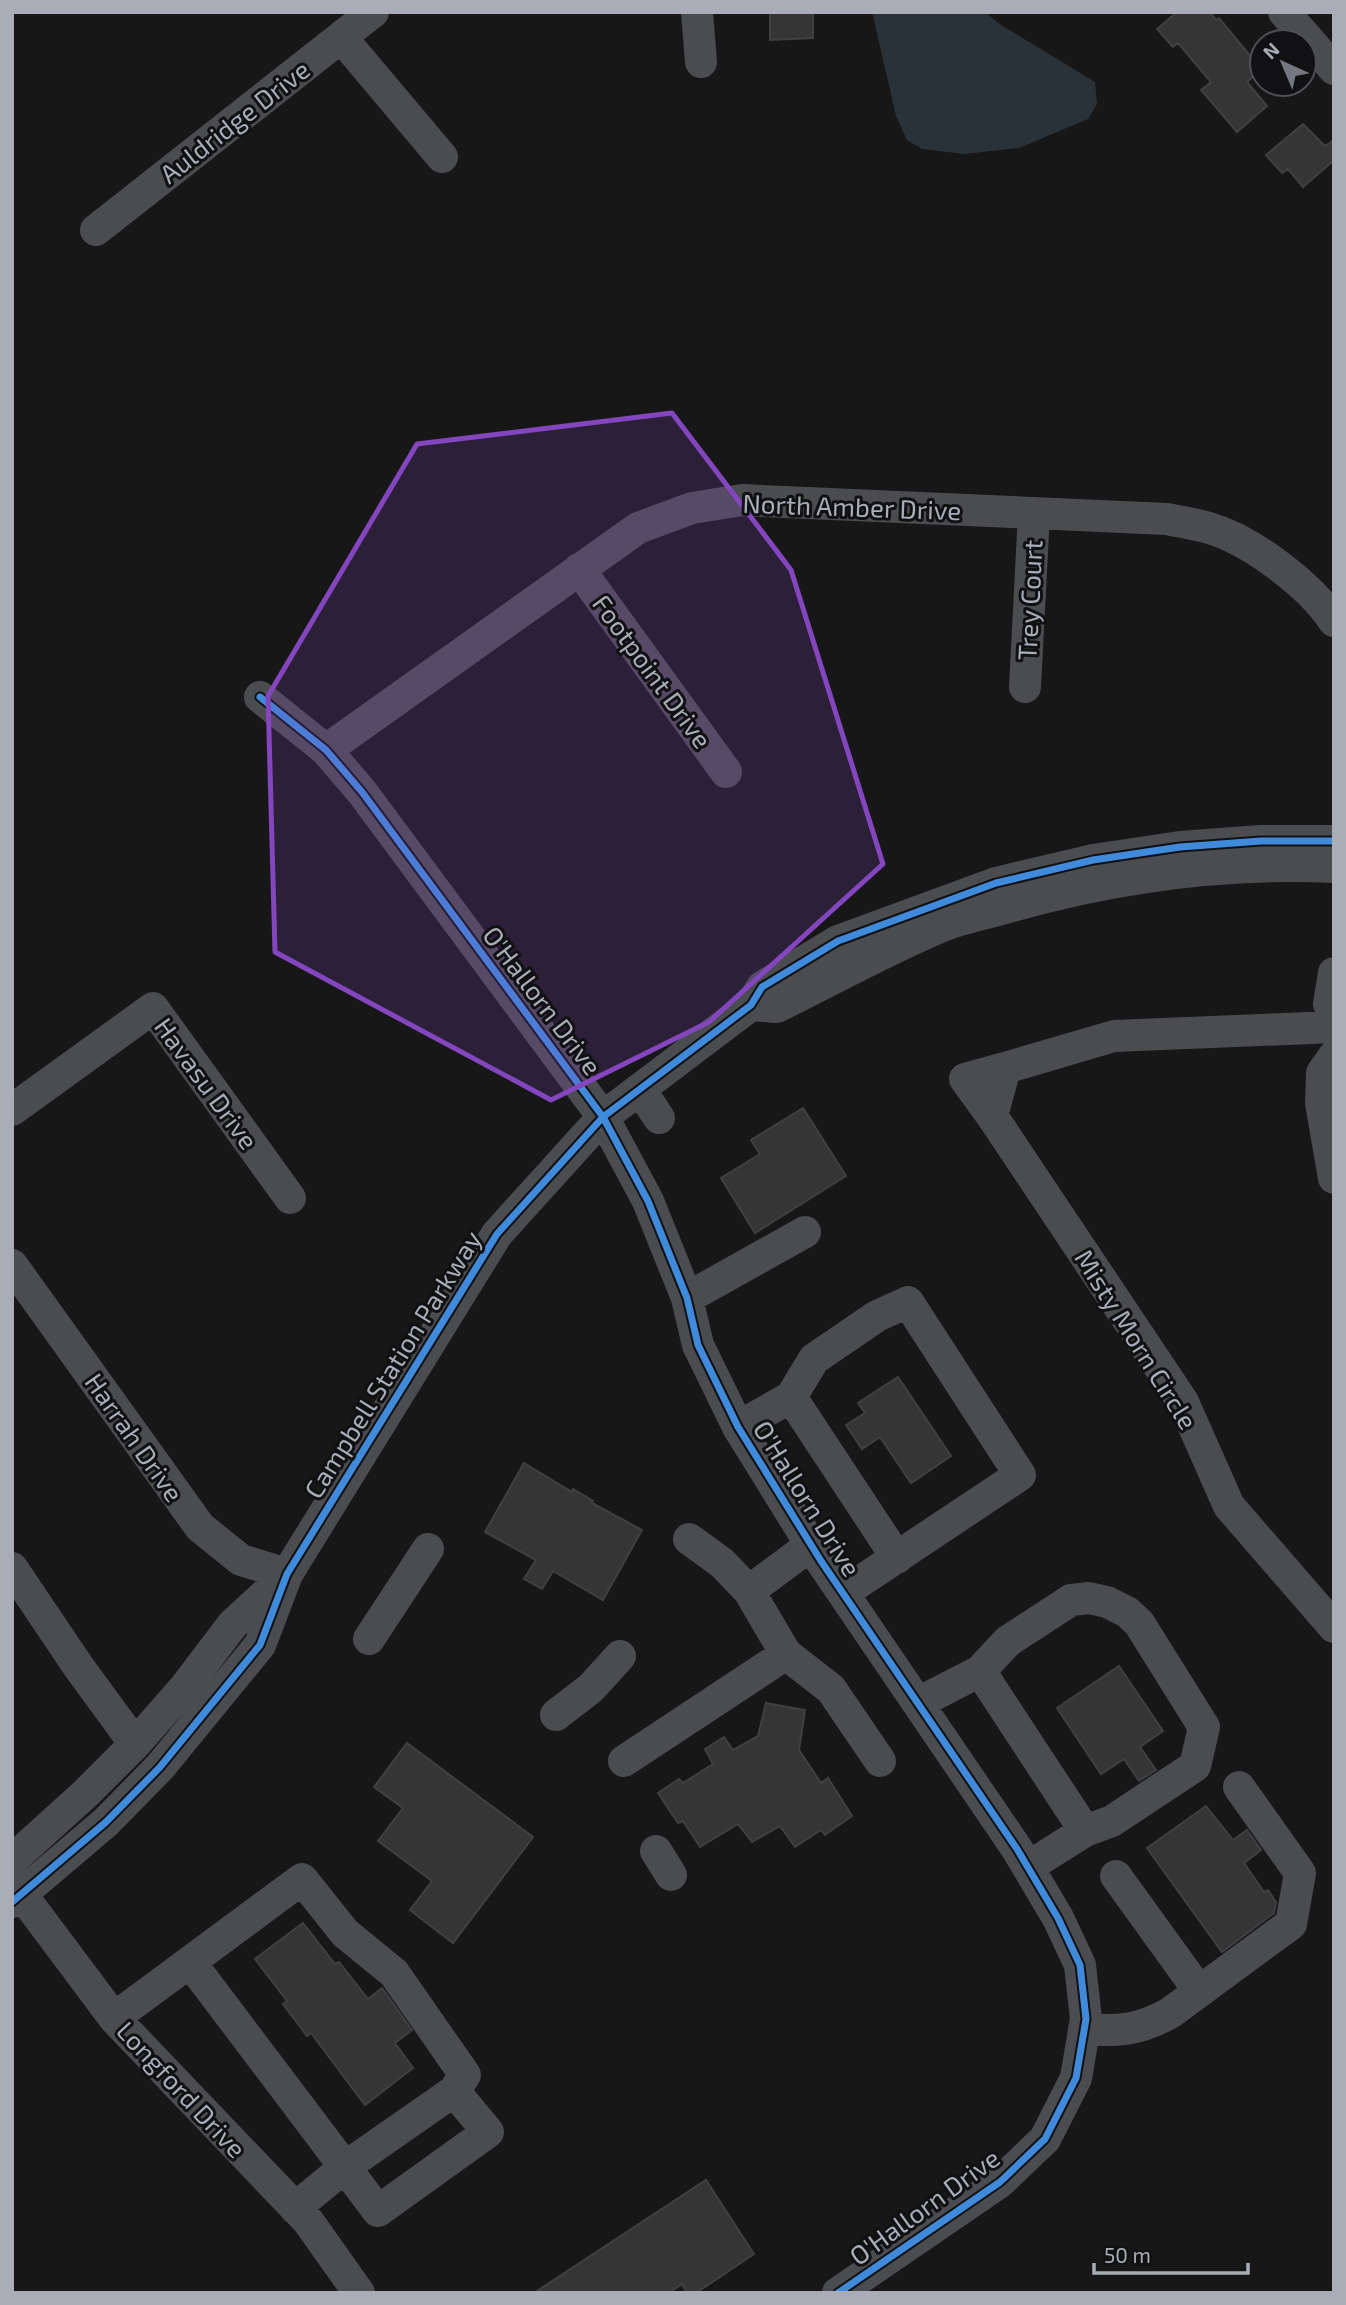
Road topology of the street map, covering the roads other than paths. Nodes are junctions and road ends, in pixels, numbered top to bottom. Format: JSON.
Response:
{"nodes":[{"id":1,"x":373,"y":12,"type":"edge"},
{"id":2,"x":697,"y":12,"type":"edge"},
{"id":3,"x":1284,"y":12,"type":"edge"},
{"id":4,"x":341,"y":37,"type":"junction"},
{"id":5,"x":701,"y":62,"type":"dead end"},
{"id":6,"x":1334,"y":69,"type":"edge"},
{"id":7,"x":442,"y":157,"type":"dead end"},
{"id":8,"x":96,"y":230,"type":"dead end"},
{"id":9,"x":1034,"y":513,"type":"junction"},
{"id":10,"x":579,"y":569,"type":"junction"},
{"id":11,"x":1334,"y":621,"type":"edge"},
{"id":12,"x":1025,"y":687,"type":"dead end"},
{"id":13,"x":260,"y":697,"type":"dead end"},
{"id":14,"x":326,"y":750,"type":"junction"},
{"id":15,"x":726,"y":772,"type":"dead end"},
{"id":16,"x":1334,"y":841,"type":"edge"},
{"id":17,"x":1334,"y":867,"type":"edge"},
{"id":18,"x":1334,"y":973,"type":"edge"},
{"id":19,"x":751,"y":1005,"type":"junction"},
{"id":20,"x":1334,"y":1009,"type":"edge"},
{"id":21,"x":1334,"y":1027,"type":"edge"},
{"id":22,"x":1334,"y":1056,"type":"edge"},
{"id":23,"x":640,"y":1089,"type":"junction"},
{"id":24,"x":12,"y":1110,"type":"edge"},
{"id":25,"x":603,"y":1117,"type":"junction"},
{"id":26,"x":659,"y":1118,"type":"dead end"},
{"id":27,"x":1334,"y":1178,"type":"edge"},
{"id":28,"x":290,"y":1198,"type":"dead end"},
{"id":29,"x":805,"y":1232,"type":"dead end"},
{"id":30,"x":12,"y":1265,"type":"edge"},
{"id":31,"x":687,"y":1298,"type":"junction"},
{"id":32,"x":792,"y":1397,"type":"junction"},
{"id":33,"x":738,"y":1427,"type":"junction"},
{"id":34,"x":689,"y":1539,"type":"dead end"},
{"id":35,"x":811,"y":1545,"type":"junction"},
{"id":36,"x":428,"y":1549,"type":"dead end"},
{"id":37,"x":897,"y":1558,"type":"junction"},
{"id":38,"x":12,"y":1568,"type":"edge"},
{"id":39,"x":287,"y":1574,"type":"junction"},
{"id":40,"x":749,"y":1591,"type":"junction"},
{"id":41,"x":843,"y":1593,"type":"junction"},
{"id":42,"x":1334,"y":1627,"type":"edge"},
{"id":43,"x":369,"y":1639,"type":"dead end"},
{"id":44,"x":786,"y":1654,"type":"junction"},
{"id":45,"x":620,"y":1656,"type":"dead end"},
{"id":46,"x":979,"y":1671,"type":"junction"},
{"id":47,"x":918,"y":1703,"type":"junction"},
{"id":48,"x":556,"y":1715,"type":"dead end"},
{"id":49,"x":135,"y":1744,"type":"junction"},
{"id":50,"x":624,"y":1761,"type":"dead end"},
{"id":51,"x":880,"y":1761,"type":"dead end"},
{"id":52,"x":1239,"y":1787,"type":"dead end"},
{"id":53,"x":1085,"y":1831,"type":"junction"},
{"id":54,"x":12,"y":1860,"type":"edge"},
{"id":55,"x":1028,"y":1867,"type":"junction"},
{"id":56,"x":1116,"y":1876,"type":"dead end"},
{"id":57,"x":15,"y":1892,"type":"edge"},
{"id":58,"x":190,"y":1962,"type":"junction"},
{"id":59,"x":1199,"y":1991,"type":"junction"},
{"id":60,"x":114,"y":2018,"type":"junction"},
{"id":61,"x":1084,"y":2029,"type":"junction"},
{"id":62,"x":454,"y":2091,"type":"junction"},
{"id":63,"x":345,"y":2166,"type":"junction"},
{"id":64,"x":295,"y":2208,"type":"junction"},
{"id":65,"x":359,"y":2293,"type":"edge"},
{"id":66,"x":838,"y":2293,"type":"edge"}],
"edges":[{"from":1,"to":4,"type":"street","name":"Auldridge Drive"},
{"from":2,"to":5,"type":"street"},
{"from":3,"to":6,"type":"street"},
{"from":4,"to":7,"type":"street"},
{"from":4,"to":8,"type":"street","name":"Auldridge Drive"},
{"from":9,"to":10,"type":"street","name":"North Amber Drive"},
{"from":9,"to":11,"type":"street","name":"North Amber Drive"},
{"from":9,"to":12,"type":"street","name":"Trey Court"},
{"from":10,"to":14,"type":"street","name":"North Amber Drive"},
{"from":10,"to":15,"type":"street","name":"Footpoint Drive"},
{"from":13,"to":14,"type":"street","name":"O'Hallorn Drive"},
{"from":14,"to":25,"type":"street","name":"O'Hallorn Drive"},
{"from":16,"to":19,"type":"street","name":"Campbell Station Parkway"},
{"from":17,"to":19,"type":"street"},
{"from":18,"to":20,"type":"street"},
{"from":19,"to":23,"type":"street","name":"Campbell Station Parkway"},
{"from":21,"to":42,"type":"street","name":"Misty Morn Circle"},
{"from":22,"to":27,"type":"street"},
{"from":23,"to":25,"type":"street","name":"Campbell Station Parkway"},
{"from":23,"to":26,"type":"street"},
{"from":24,"to":28,"type":"street","name":"Havasu Drive"},
{"from":25,"to":31,"type":"street","name":"O'Hallorn Drive"},
{"from":25,"to":39,"type":"street","name":"Campbell Station Parkway"},
{"from":29,"to":31,"type":"street"},
{"from":30,"to":39,"type":"street","name":"Harrah Drive"},
{"from":31,"to":33,"type":"street","name":"O'Hallorn Drive"},
{"from":32,"to":33,"type":"street"},
{"from":32,"to":37,"type":"street"},
{"from":32,"to":37,"type":"street"},
{"from":33,"to":35,"type":"street","name":"O'Hallorn Drive"},
{"from":34,"to":40,"type":"street"},
{"from":35,"to":40,"type":"street"},
{"from":35,"to":41,"type":"street","name":"O'Hallorn Drive"},
{"from":36,"to":43,"type":"street"},
{"from":37,"to":41,"type":"street"},
{"from":38,"to":49,"type":"street"},
{"from":39,"to":49,"type":"street","name":"Campbell Station Parkway"},
{"from":39,"to":57,"type":"street","name":"Campbell Station Parkway"},
{"from":40,"to":44,"type":"street"},
{"from":41,"to":47,"type":"street","name":"O'Hallorn Drive"},
{"from":44,"to":50,"type":"street"},
{"from":44,"to":51,"type":"street"},
{"from":45,"to":48,"type":"street"},
{"from":46,"to":47,"type":"street"},
{"from":46,"to":53,"type":"street"},
{"from":46,"to":53,"type":"street"},
{"from":47,"to":55,"type":"street","name":"O'Hallorn Drive"},
{"from":49,"to":54,"type":"street","name":"Campbell Station Parkway"},
{"from":52,"to":59,"type":"street"},
{"from":53,"to":55,"type":"street"},
{"from":55,"to":61,"type":"street","name":"O'Hallorn Drive"},
{"from":56,"to":59,"type":"street"},
{"from":57,"to":60,"type":"street","name":"Longford Drive"},
{"from":58,"to":60,"type":"street"},
{"from":58,"to":62,"type":"street"},
{"from":58,"to":63,"type":"street"},
{"from":59,"to":61,"type":"street"},
{"from":60,"to":64,"type":"street","name":"Longford Drive"},
{"from":61,"to":66,"type":"street","name":"O'Hallorn Drive"},
{"from":62,"to":63,"type":"street"},
{"from":62,"to":63,"type":"street"},
{"from":63,"to":64,"type":"street"},
{"from":64,"to":65,"type":"street","name":"Longford Drive"}]}
